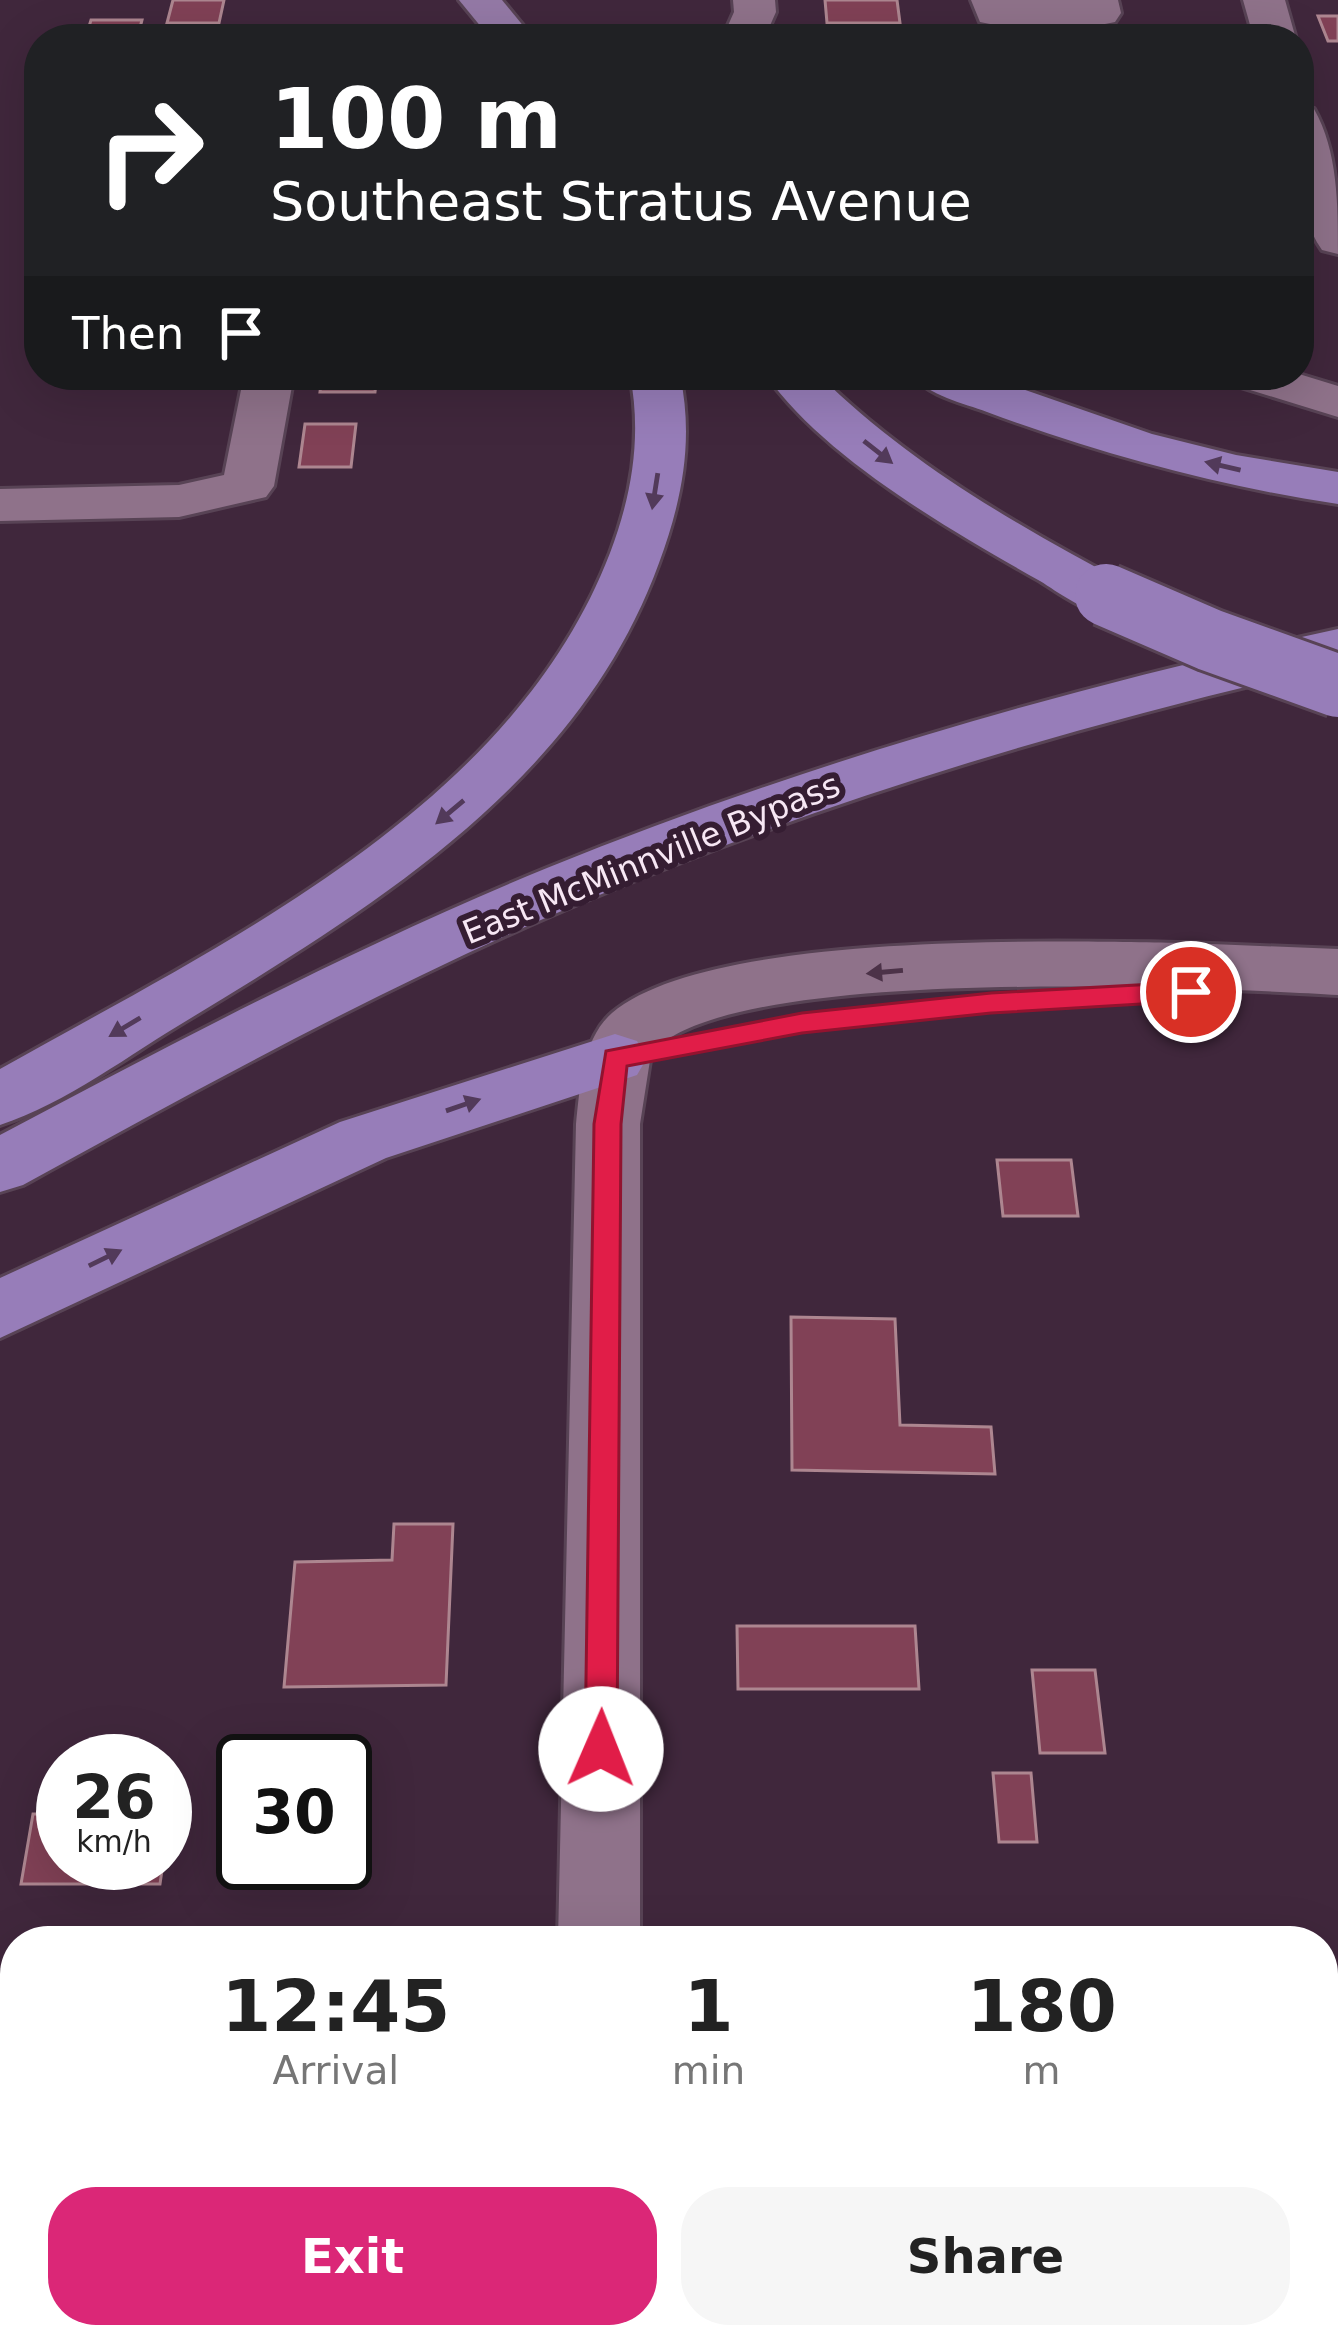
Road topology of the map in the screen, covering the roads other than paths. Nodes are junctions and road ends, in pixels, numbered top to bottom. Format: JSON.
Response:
{"nodes":[{"id":1,"x":480,"y":0,"type":"edge"},
{"id":2,"x":992,"y":0,"type":"edge"},
{"id":3,"x":1096,"y":0,"type":"edge"},
{"id":4,"x":500,"y":24,"type":"edge"},
{"id":5,"x":1314,"y":165,"type":"edge"},
{"id":6,"x":1338,"y":240,"type":"edge"},
{"id":7,"x":266,"y":390,"type":"edge"},
{"id":8,"x":658,"y":390,"type":"edge"},
{"id":9,"x":806,"y":390,"type":"edge"},
{"id":10,"x":979,"y":390,"type":"edge"},
{"id":11,"x":1299,"y":390,"type":"edge"},
{"id":12,"x":1338,"y":402,"type":"edge"},
{"id":13,"x":1338,"y":488,"type":"edge"},
{"id":14,"x":0,"y":505,"type":"edge"},
{"id":15,"x":1338,"y":647,"type":"edge"},
{"id":16,"x":1338,"y":686,"type":"edge"},
{"id":17,"x":1338,"y":972,"type":"edge"},
{"id":18,"x":1338,"y":987,"type":"edge"},
{"id":19,"x":615,"y":1058,"type":"junction"},
{"id":20,"x":0,"y":1100,"type":"edge"},
{"id":21,"x":0,"y":1166,"type":"edge"},
{"id":22,"x":0,"y":1309,"type":"edge"},
{"id":23,"x":599,"y":1926,"type":"edge"}],
"edges":[{"from":1,"to":4,"type":"main road"},
{"from":2,"to":3,"type":"street"},
{"from":5,"to":6,"type":"street"},
{"from":7,"to":14,"type":"street"},
{"from":8,"to":20,"type":"highway","one_way":true},
{"from":9,"to":16,"type":"highway","one_way":true,"bridge":true},
{"from":13,"to":10,"type":"highway","one_way":true},
{"from":11,"to":12,"type":"street"},
{"from":15,"to":21,"type":"highway","name":"East McMinnville Bypass"},
{"from":17,"to":19,"type":"street","one_way":true},
{"from":18,"to":19,"type":"street"},
{"from":22,"to":19,"type":"highway","one_way":true},
{"from":19,"to":23,"type":"street"}]}
